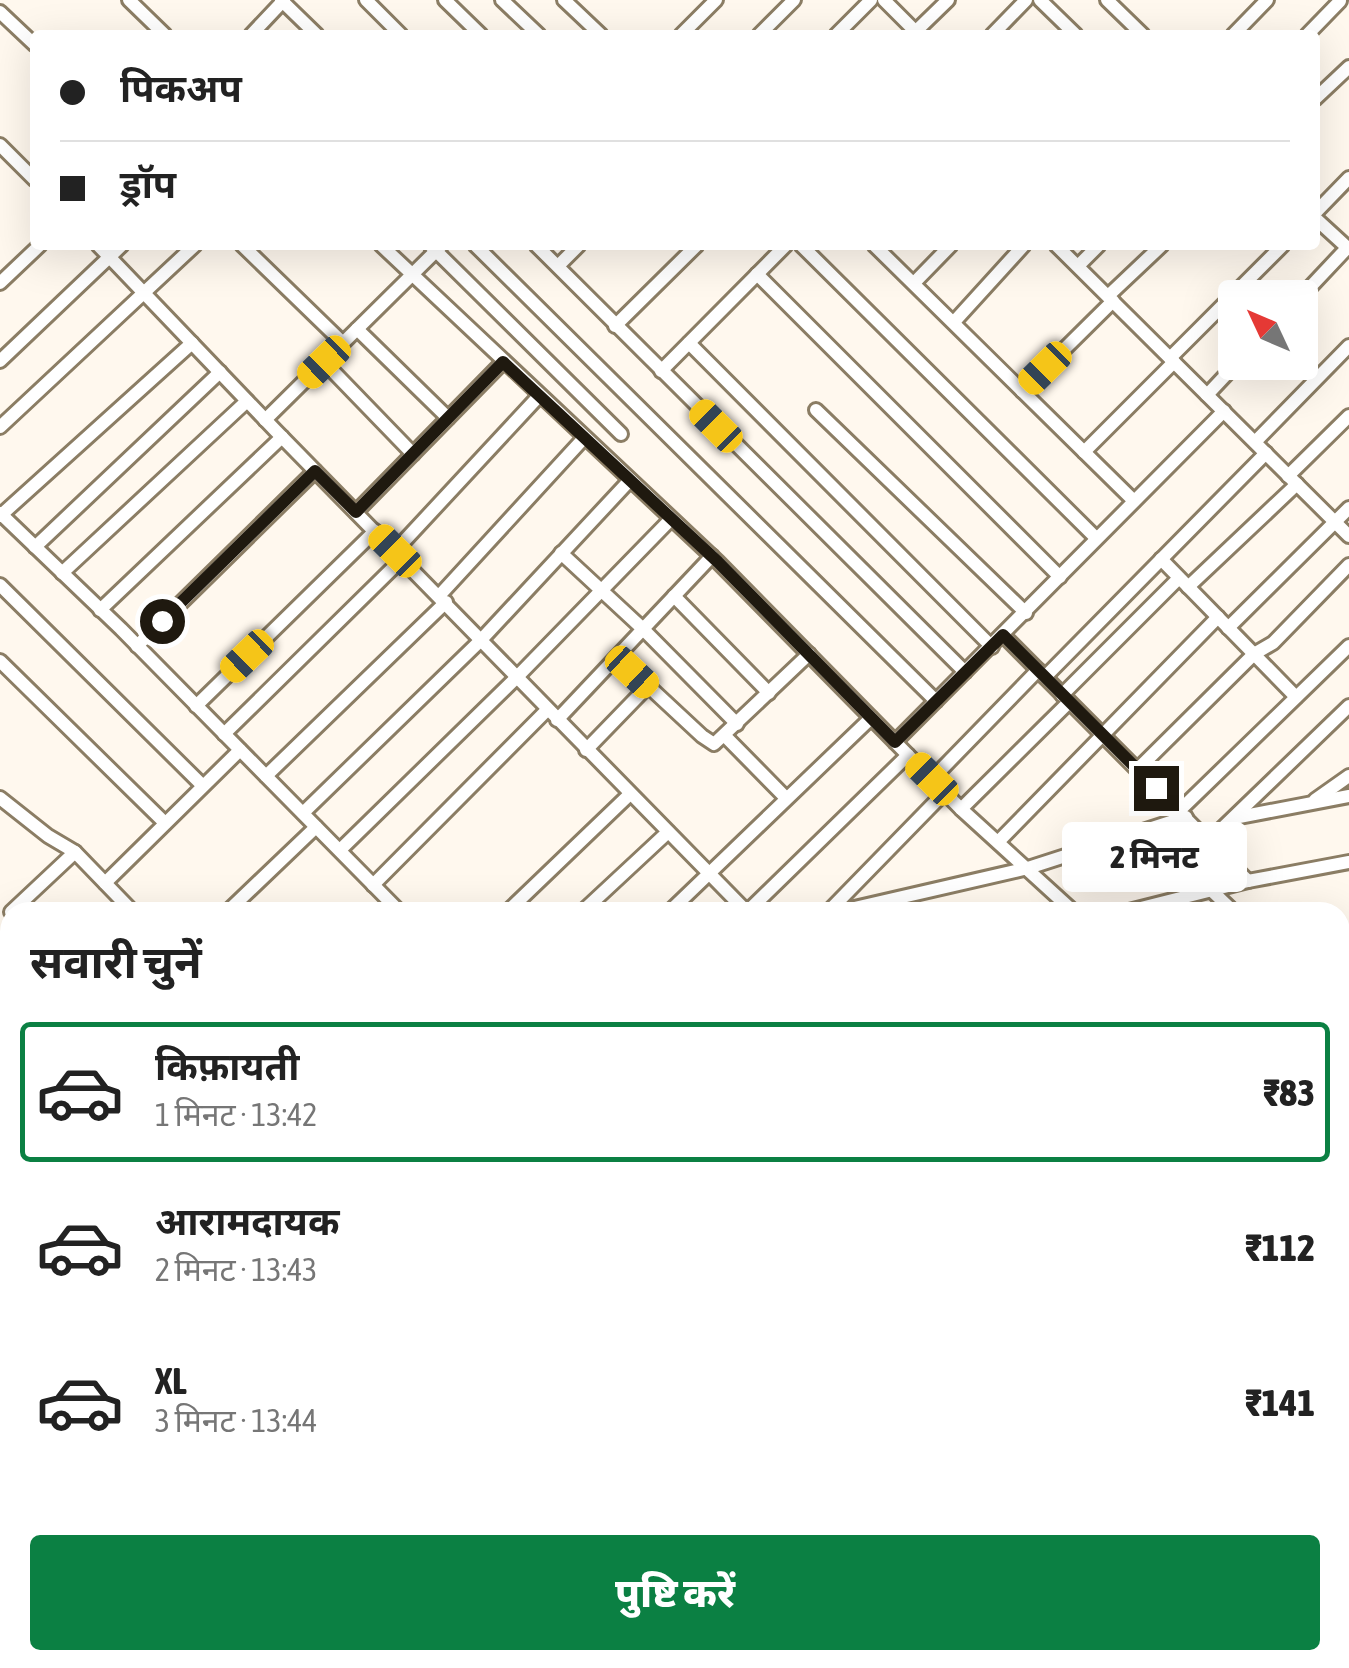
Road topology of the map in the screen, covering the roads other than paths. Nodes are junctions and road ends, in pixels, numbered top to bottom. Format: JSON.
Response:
{"nodes":[{"id":1,"x":129,"y":0,"type":"edge"},
{"id":2,"x":282,"y":0,"type":"edge"},
{"id":3,"x":366,"y":0,"type":"edge"},
{"id":4,"x":445,"y":0,"type":"edge"},
{"id":5,"x":502,"y":0,"type":"edge"},
{"id":6,"x":564,"y":0,"type":"edge"},
{"id":7,"x":716,"y":0,"type":"edge"},
{"id":8,"x":794,"y":0,"type":"edge"},
{"id":9,"x":871,"y":0,"type":"edge"},
{"id":10,"x":884,"y":0,"type":"edge"},
{"id":11,"x":948,"y":0,"type":"edge"},
{"id":12,"x":1026,"y":0,"type":"edge"},
{"id":13,"x":1040,"y":0,"type":"edge"},
{"id":14,"x":1107,"y":0,"type":"edge"},
{"id":15,"x":1340,"y":0,"type":"edge"},
{"id":16,"x":1258,"y":3,"type":"edge"},
{"id":17,"x":1349,"y":9,"type":"edge"},
{"id":18,"x":0,"y":12,"type":"edge"},
{"id":19,"x":160,"y":30,"type":"edge"},
{"id":20,"x":258,"y":30,"type":"edge"},
{"id":21,"x":312,"y":30,"type":"edge"},
{"id":22,"x":396,"y":30,"type":"edge"},
{"id":23,"x":476,"y":30,"type":"edge"},
{"id":24,"x":534,"y":30,"type":"edge"},
{"id":25,"x":596,"y":30,"type":"edge"},
{"id":26,"x":686,"y":30,"type":"edge"},
{"id":27,"x":764,"y":30,"type":"edge"},
{"id":28,"x":841,"y":30,"type":"edge"},
{"id":29,"x":912,"y":30,"type":"edge"},
{"id":30,"x":920,"y":30,"type":"edge"},
{"id":31,"x":997,"y":30,"type":"edge"},
{"id":32,"x":1071,"y":30,"type":"edge"},
{"id":33,"x":1138,"y":30,"type":"edge"},
{"id":34,"x":1237,"y":30,"type":"edge"},
{"id":35,"x":1311,"y":30,"type":"edge"},
{"id":36,"x":30,"y":40,"type":"edge"},
{"id":37,"x":1349,"y":67,"type":"edge"},
{"id":38,"x":1320,"y":94,"type":"edge"},
{"id":39,"x":0,"y":145,"type":"edge"},
{"id":40,"x":30,"y":175,"type":"edge"},
{"id":41,"x":1349,"y":178,"type":"edge"},
{"id":42,"x":1320,"y":210,"type":"edge"},
{"id":43,"x":1320,"y":220,"type":"edge"},
{"id":44,"x":1347,"y":244,"type":"edge"},
{"id":45,"x":35,"y":250,"type":"edge"},
{"id":46,"x":103,"y":250,"type":"edge"},
{"id":47,"x":118,"y":250,"type":"edge"},
{"id":48,"x":190,"y":250,"type":"edge"},
{"id":49,"x":247,"y":250,"type":"edge"},
{"id":50,"x":386,"y":250,"type":"edge"},
{"id":51,"x":433,"y":250,"type":"edge"},
{"id":52,"x":439,"y":250,"type":"edge"},
{"id":53,"x":479,"y":250,"type":"edge"},
{"id":54,"x":541,"y":250,"type":"edge"},
{"id":55,"x":574,"y":250,"type":"edge"},
{"id":56,"x":692,"y":250,"type":"edge"},
{"id":57,"x":781,"y":250,"type":"edge"},
{"id":58,"x":807,"y":250,"type":"edge"},
{"id":59,"x":880,"y":250,"type":"edge"},
{"id":60,"x":946,"y":250,"type":"edge"},
{"id":61,"x":1019,"y":250,"type":"edge"},
{"id":62,"x":1061,"y":250,"type":"edge"},
{"id":63,"x":1094,"y":250,"type":"edge"},
{"id":64,"x":1157,"y":250,"type":"edge"},
{"id":65,"x":1278,"y":250,"type":"edge"},
{"id":66,"x":111,"y":258,"type":"junction"},
{"id":67,"x":558,"y":266,"type":"junction"},
{"id":68,"x":1078,"y":266,"type":"junction"},
{"id":69,"x":757,"y":274,"type":"junction"},
{"id":70,"x":411,"y":275,"type":"junction"},
{"id":71,"x":1316,"y":280,"type":"edge"},
{"id":72,"x":0,"y":283,"type":"edge"},
{"id":73,"x":914,"y":283,"type":"junction"},
{"id":74,"x":144,"y":293,"type":"junction"},
{"id":75,"x":1110,"y":299,"type":"junction"},
{"id":76,"x":954,"y":322,"type":"junction"},
{"id":77,"x":614,"y":326,"type":"junction"},
{"id":78,"x":358,"y":329,"type":"junction"},
{"id":79,"x":192,"y":342,"type":"junction"},
{"id":80,"x":343,"y":343,"type":"junction"},
{"id":81,"x":689,"y":343,"type":"junction"},
{"id":82,"x":1349,"y":346,"type":"edge"},
{"id":83,"x":1172,"y":360,"type":"junction"},
{"id":84,"x":0,"y":361,"type":"edge"},
{"id":85,"x":324,"y":362,"type":"junction"},
{"id":86,"x":503,"y":362,"type":"junction"},
{"id":87,"x":220,"y":372,"type":"junction"},
{"id":88,"x":661,"y":372,"type":"junction"},
{"id":89,"x":1221,"y":380,"type":"edge"},
{"id":90,"x":1022,"y":391,"type":"junction"},
{"id":91,"x":1207,"y":395,"type":"junction"},
{"id":92,"x":540,"y":396,"type":"junction"},
{"id":93,"x":247,"y":401,"type":"junction"},
{"id":94,"x":816,"y":410,"type":"dead end"},
{"id":95,"x":1224,"y":411,"type":"junction"},
{"id":96,"x":1349,"y":416,"type":"edge"},
{"id":97,"x":448,"y":418,"type":"junction"},
{"id":98,"x":265,"y":420,"type":"junction"},
{"id":99,"x":0,"y":427,"type":"edge"},
{"id":100,"x":621,"y":434,"type":"dead end"},
{"id":101,"x":282,"y":438,"type":"junction"},
{"id":102,"x":584,"y":438,"type":"junction"},
{"id":103,"x":1255,"y":442,"type":"junction"},
{"id":104,"x":1084,"y":452,"type":"junction"},
{"id":105,"x":1266,"y":453,"type":"junction"},
{"id":106,"x":413,"y":454,"type":"junction"},
{"id":107,"x":315,"y":471,"type":"junction"},
{"id":108,"x":630,"y":480,"type":"junction"},
{"id":109,"x":1293,"y":480,"type":"junction"},
{"id":110,"x":1134,"y":501,"type":"junction"},
{"id":111,"x":1349,"y":508,"type":"edge"},
{"id":112,"x":356,"y":512,"type":"junction"},
{"id":113,"x":0,"y":515,"type":"edge"},
{"id":114,"x":671,"y":518,"type":"junction"},
{"id":115,"x":1335,"y":522,"type":"junction"},
{"id":116,"x":375,"y":531,"type":"junction"},
{"id":117,"x":1349,"y":536,"type":"edge"},
{"id":118,"x":1096,"y":538,"type":"junction"},
{"id":119,"x":35,"y":547,"type":"junction"},
{"id":120,"x":561,"y":554,"type":"junction"},
{"id":121,"x":398,"y":555,"type":"junction"},
{"id":122,"x":712,"y":556,"type":"junction"},
{"id":123,"x":1161,"y":559,"type":"junction"},
{"id":124,"x":1349,"y":565,"type":"edge"},
{"id":125,"x":62,"y":573,"type":"junction"},
{"id":126,"x":1060,"y":577,"type":"junction"},
{"id":127,"x":1184,"y":582,"type":"junction"},
{"id":128,"x":0,"y":585,"type":"edge"},
{"id":129,"x":602,"y":590,"type":"junction"},
{"id":130,"x":674,"y":596,"type":"junction"},
{"id":131,"x":443,"y":599,"type":"junction"},
{"id":132,"x":100,"y":610,"type":"junction"},
{"id":133,"x":1026,"y":613,"type":"junction"},
{"id":134,"x":1223,"y":622,"type":"junction"},
{"id":135,"x":643,"y":629,"type":"junction"},
{"id":136,"x":1003,"y":635,"type":"junction"},
{"id":137,"x":480,"y":640,"type":"junction"},
{"id":138,"x":137,"y":646,"type":"junction"},
{"id":139,"x":1349,"y":646,"type":"edge"},
{"id":140,"x":992,"y":647,"type":"junction"},
{"id":141,"x":808,"y":654,"type":"junction"},
{"id":142,"x":1254,"y":654,"type":"junction"},
{"id":143,"x":616,"y":657,"type":"junction"},
{"id":144,"x":0,"y":661,"type":"edge"},
{"id":145,"x":965,"y":672,"type":"junction"},
{"id":146,"x":1041,"y":674,"type":"junction"},
{"id":147,"x":516,"y":678,"type":"junction"},
{"id":148,"x":648,"y":686,"type":"junction"},
{"id":149,"x":768,"y":693,"type":"junction"},
{"id":150,"x":1066,"y":698,"type":"junction"},
{"id":151,"x":1296,"y":698,"type":"junction"},
{"id":152,"x":936,"y":701,"type":"junction"},
{"id":153,"x":196,"y":706,"type":"junction"},
{"id":154,"x":1349,"y":706,"type":"edge"},
{"id":155,"x":552,"y":715,"type":"junction"},
{"id":156,"x":871,"y":718,"type":"junction"},
{"id":157,"x":737,"y":724,"type":"junction"},
{"id":158,"x":224,"y":734,"type":"junction"},
{"id":159,"x":1104,"y":735,"type":"junction"},
{"id":160,"x":725,"y":736,"type":"junction"},
{"id":161,"x":895,"y":742,"type":"junction"},
{"id":162,"x":240,"y":750,"type":"junction"},
{"id":163,"x":586,"y":750,"type":"junction"},
{"id":164,"x":908,"y":755,"type":"junction"},
{"id":165,"x":1138,"y":769,"type":"junction"},
{"id":166,"x":266,"y":776,"type":"junction"},
{"id":167,"x":1349,"y":776,"type":"edge"},
{"id":168,"x":932,"y":779,"type":"junction"},
{"id":169,"x":202,"y":785,"type":"junction"},
{"id":170,"x":944,"y":792,"type":"junction"},
{"id":171,"x":630,"y":794,"type":"junction"},
{"id":172,"x":1349,"y":796,"type":"edge"},
{"id":173,"x":0,"y":798,"type":"edge"},
{"id":174,"x":786,"y":798,"type":"junction"},
{"id":175,"x":1312,"y":802,"type":"junction"},
{"id":176,"x":961,"y":808,"type":"junction"},
{"id":177,"x":303,"y":813,"type":"junction"},
{"id":178,"x":1183,"y":814,"type":"junction"},
{"id":179,"x":1232,"y":818,"type":"junction"},
{"id":180,"x":165,"y":823,"type":"junction"},
{"id":181,"x":316,"y":827,"type":"junction"},
{"id":182,"x":668,"y":832,"type":"junction"},
{"id":183,"x":1208,"y":840,"type":"junction"},
{"id":184,"x":998,"y":842,"type":"junction"},
{"id":185,"x":340,"y":850,"type":"junction"},
{"id":186,"x":75,"y":852,"type":"junction"},
{"id":187,"x":1349,"y":862,"type":"edge"},
{"id":188,"x":1028,"y":868,"type":"junction"},
{"id":189,"x":708,"y":872,"type":"junction"},
{"id":190,"x":1248,"y":881,"type":"junction"},
{"id":191,"x":105,"y":883,"type":"junction"},
{"id":192,"x":373,"y":885,"type":"junction"},
{"id":193,"x":1212,"y":890,"type":"junction"},
{"id":194,"x":23,"y":902,"type":"edge"},
{"id":195,"x":123,"y":902,"type":"edge"},
{"id":196,"x":238,"y":902,"type":"edge"},
{"id":197,"x":385,"y":902,"type":"edge"},
{"id":198,"x":517,"y":902,"type":"edge"},
{"id":199,"x":593,"y":902,"type":"edge"},
{"id":200,"x":679,"y":902,"type":"edge"},
{"id":201,"x":737,"y":902,"type":"edge"},
{"id":202,"x":757,"y":902,"type":"edge"},
{"id":203,"x":838,"y":902,"type":"edge"},
{"id":204,"x":880,"y":902,"type":"edge"},
{"id":205,"x":1064,"y":902,"type":"edge"},
{"id":206,"x":1165,"y":902,"type":"edge"},
{"id":207,"x":1224,"y":902,"type":"edge"}],
"edges":[{"from":1,"to":19,"type":"street"},
{"from":2,"to":20,"type":"street"},
{"from":2,"to":21,"type":"street"},
{"from":3,"to":22,"type":"street"},
{"from":4,"to":23,"type":"street"},
{"from":5,"to":24,"type":"street"},
{"from":6,"to":25,"type":"street"},
{"from":7,"to":26,"type":"street"},
{"from":8,"to":27,"type":"street"},
{"from":9,"to":28,"type":"street"},
{"from":10,"to":29,"type":"street"},
{"from":11,"to":30,"type":"street"},
{"from":12,"to":31,"type":"street"},
{"from":13,"to":32,"type":"street"},
{"from":14,"to":33,"type":"street"},
{"from":15,"to":17,"type":"street"},
{"from":15,"to":35,"type":"street"},
{"from":16,"to":34,"type":"street"},
{"from":18,"to":36,"type":"street"},
{"from":37,"to":38,"type":"street"},
{"from":39,"to":40,"type":"street"},
{"from":41,"to":42,"type":"street"},
{"from":43,"to":44,"type":"street"},
{"from":44,"to":71,"type":"street"},
{"from":45,"to":72,"type":"street"},
{"from":46,"to":66,"type":"street"},
{"from":47,"to":66,"type":"street"},
{"from":48,"to":74,"type":"street"},
{"from":49,"to":80,"type":"street"},
{"from":50,"to":70,"type":"street"},
{"from":51,"to":70,"type":"street"},
{"from":52,"to":100,"type":"street"},
{"from":53,"to":152,"type":"street"},
{"from":54,"to":67,"type":"street"},
{"from":55,"to":67,"type":"street"},
{"from":56,"to":77,"type":"street"},
{"from":57,"to":69,"type":"street"},
{"from":58,"to":118,"type":"street"},
{"from":59,"to":73,"type":"street"},
{"from":60,"to":73,"type":"street"},
{"from":61,"to":76,"type":"street"},
{"from":62,"to":68,"type":"street"},
{"from":63,"to":68,"type":"street"},
{"from":64,"to":75,"type":"street"},
{"from":65,"to":83,"type":"street"},
{"from":66,"to":74,"type":"street"},
{"from":66,"to":84,"type":"street"},
{"from":67,"to":77,"type":"street"},
{"from":68,"to":75,"type":"street"},
{"from":69,"to":81,"type":"street"},
{"from":69,"to":126,"type":"street"},
{"from":70,"to":78,"type":"street"},
{"from":70,"to":86,"type":"street"},
{"from":73,"to":76,"type":"street"},
{"from":74,"to":79,"type":"street"},
{"from":74,"to":99,"type":"street"},
{"from":75,"to":83,"type":"street"},
{"from":75,"to":90,"type":"street"},
{"from":76,"to":90,"type":"street"},
{"from":77,"to":88,"type":"street"},
{"from":78,"to":80,"type":"street"},
{"from":78,"to":97,"type":"street"},
{"from":79,"to":87,"type":"street"},
{"from":79,"to":113,"type":"street"},
{"from":80,"to":85,"type":"street"},
{"from":81,"to":88,"type":"street"},
{"from":81,"to":140,"type":"street"},
{"from":82,"to":103,"type":"street"},
{"from":83,"to":91,"type":"street"},
{"from":83,"to":104,"type":"street"},
{"from":85,"to":98,"type":"street"},
{"from":85,"to":106,"type":"street"},
{"from":86,"to":92,"type":"street"},
{"from":86,"to":97,"type":"street"},
{"from":87,"to":93,"type":"street"},
{"from":87,"to":119,"type":"street"},
{"from":88,"to":145,"type":"street"},
{"from":89,"to":91,"type":"street"},
{"from":90,"to":104,"type":"street"},
{"from":91,"to":95,"type":"street"},
{"from":92,"to":102,"type":"street"},
{"from":92,"to":121,"type":"street"},
{"from":93,"to":98,"type":"street"},
{"from":93,"to":125,"type":"street"},
{"from":94,"to":133,"type":"street"},
{"from":95,"to":103,"type":"street"},
{"from":95,"to":110,"type":"street"},
{"from":96,"to":109,"type":"street"},
{"from":97,"to":106,"type":"street"},
{"from":98,"to":101,"type":"street"},
{"from":101,"to":107,"type":"street"},
{"from":101,"to":132,"type":"street"},
{"from":102,"to":108,"type":"street"},
{"from":102,"to":131,"type":"street"},
{"from":103,"to":105,"type":"street"},
{"from":104,"to":110,"type":"street"},
{"from":105,"to":109,"type":"street"},
{"from":105,"to":123,"type":"street"},
{"from":106,"to":112,"type":"street"},
{"from":107,"to":112,"type":"street"},
{"from":107,"to":138,"type":"street"},
{"from":108,"to":114,"type":"street"},
{"from":108,"to":120,"type":"street"},
{"from":109,"to":115,"type":"street"},
{"from":109,"to":127,"type":"street"},
{"from":110,"to":118,"type":"street"},
{"from":111,"to":115,"type":"street"},
{"from":112,"to":116,"type":"street"},
{"from":113,"to":119,"type":"street"},
{"from":114,"to":122,"type":"street"},
{"from":114,"to":129,"type":"street"},
{"from":115,"to":117,"type":"street"},
{"from":115,"to":134,"type":"street"},
{"from":116,"to":121,"type":"street"},
{"from":116,"to":153,"type":"street"},
{"from":118,"to":126,"type":"street"},
{"from":119,"to":125,"type":"street"},
{"from":120,"to":129,"type":"street"},
{"from":120,"to":137,"type":"street"},
{"from":121,"to":131,"type":"street"},
{"from":121,"to":158,"type":"street"},
{"from":122,"to":130,"type":"street"},
{"from":122,"to":141,"type":"street"},
{"from":123,"to":127,"type":"street"},
{"from":123,"to":146,"type":"street"},
{"from":124,"to":142,"type":"street"},
{"from":125,"to":132,"type":"street"},
{"from":126,"to":133,"type":"street"},
{"from":127,"to":134,"type":"street"},
{"from":127,"to":150,"type":"street"},
{"from":128,"to":169,"type":"street"},
{"from":129,"to":135,"type":"street"},
{"from":129,"to":147,"type":"street"},
{"from":130,"to":135,"type":"street"},
{"from":130,"to":149,"type":"street"},
{"from":131,"to":137,"type":"street"},
{"from":131,"to":166,"type":"street"},
{"from":132,"to":138,"type":"street"},
{"from":133,"to":136,"type":"street"},
{"from":134,"to":142,"type":"street"},
{"from":134,"to":159,"type":"street"},
{"from":135,"to":143,"type":"street"},
{"from":135,"to":157,"type":"street"},
{"from":136,"to":140,"type":"street"},
{"from":136,"to":146,"type":"street"},
{"from":137,"to":147,"type":"street"},
{"from":137,"to":177,"type":"street"},
{"from":138,"to":153,"type":"street"},
{"from":139,"to":151,"type":"street"},
{"from":140,"to":145,"type":"street"},
{"from":141,"to":149,"type":"street"},
{"from":141,"to":156,"type":"street"},
{"from":142,"to":151,"type":"street"},
{"from":142,"to":165,"type":"street"},
{"from":143,"to":148,"type":"street"},
{"from":143,"to":155,"type":"street"},
{"from":144,"to":180,"type":"street"},
{"from":145,"to":152,"type":"street"},
{"from":146,"to":150,"type":"street"},
{"from":146,"to":168,"type":"street"},
{"from":147,"to":155,"type":"street"},
{"from":147,"to":185,"type":"street"},
{"from":148,"to":160,"type":"street"},
{"from":148,"to":163,"type":"street"},
{"from":149,"to":157,"type":"street"},
{"from":150,"to":159,"type":"street"},
{"from":150,"to":176,"type":"street"},
{"from":151,"to":178,"type":"street"},
{"from":152,"to":161,"type":"street"},
{"from":153,"to":158,"type":"street"},
{"from":154,"to":179,"type":"street"},
{"from":155,"to":163,"type":"street"},
{"from":155,"to":192,"type":"street"},
{"from":156,"to":161,"type":"street"},
{"from":156,"to":174,"type":"street"},
{"from":157,"to":160,"type":"street"},
{"from":158,"to":162,"type":"street"},
{"from":159,"to":165,"type":"street"},
{"from":159,"to":184,"type":"street"},
{"from":160,"to":174,"type":"street"},
{"from":161,"to":164,"type":"street"},
{"from":162,"to":166,"type":"street"},
{"from":162,"to":169,"type":"street"},
{"from":163,"to":171,"type":"street"},
{"from":164,"to":168,"type":"street"},
{"from":164,"to":202,"type":"street"},
{"from":165,"to":178,"type":"street"},
{"from":166,"to":177,"type":"street"},
{"from":167,"to":175,"type":"street"},
{"from":168,"to":170,"type":"street"},
{"from":169,"to":180,"type":"street"},
{"from":170,"to":176,"type":"street"},
{"from":170,"to":203,"type":"street"},
{"from":171,"to":182,"type":"street"},
{"from":171,"to":198,"type":"street"},
{"from":172,"to":175,"type":"street"},
{"from":173,"to":186,"type":"street"},
{"from":174,"to":189,"type":"street"},
{"from":175,"to":179,"type":"street"},
{"from":176,"to":184,"type":"street"},
{"from":177,"to":181,"type":"street"},
{"from":178,"to":183,"type":"street"},
{"from":178,"to":188,"type":"street"},
{"from":179,"to":183,"type":"street"},
{"from":180,"to":191,"type":"street"},
{"from":181,"to":185,"type":"street"},
{"from":181,"to":196,"type":"street"},
{"from":182,"to":189,"type":"street"},
{"from":182,"to":199,"type":"street"},
{"from":183,"to":190,"type":"street"},
{"from":184,"to":188,"type":"street"},
{"from":185,"to":192,"type":"street"},
{"from":186,"to":191,"type":"street"},
{"from":186,"to":194,"type":"street"},
{"from":187,"to":190,"type":"street"},
{"from":188,"to":204,"type":"street"},
{"from":188,"to":205,"type":"street"},
{"from":189,"to":200,"type":"street"},
{"from":189,"to":201,"type":"street"},
{"from":190,"to":193,"type":"street"},
{"from":191,"to":195,"type":"street"},
{"from":192,"to":197,"type":"street"},
{"from":193,"to":206,"type":"street"},
{"from":193,"to":207,"type":"street"}]}
